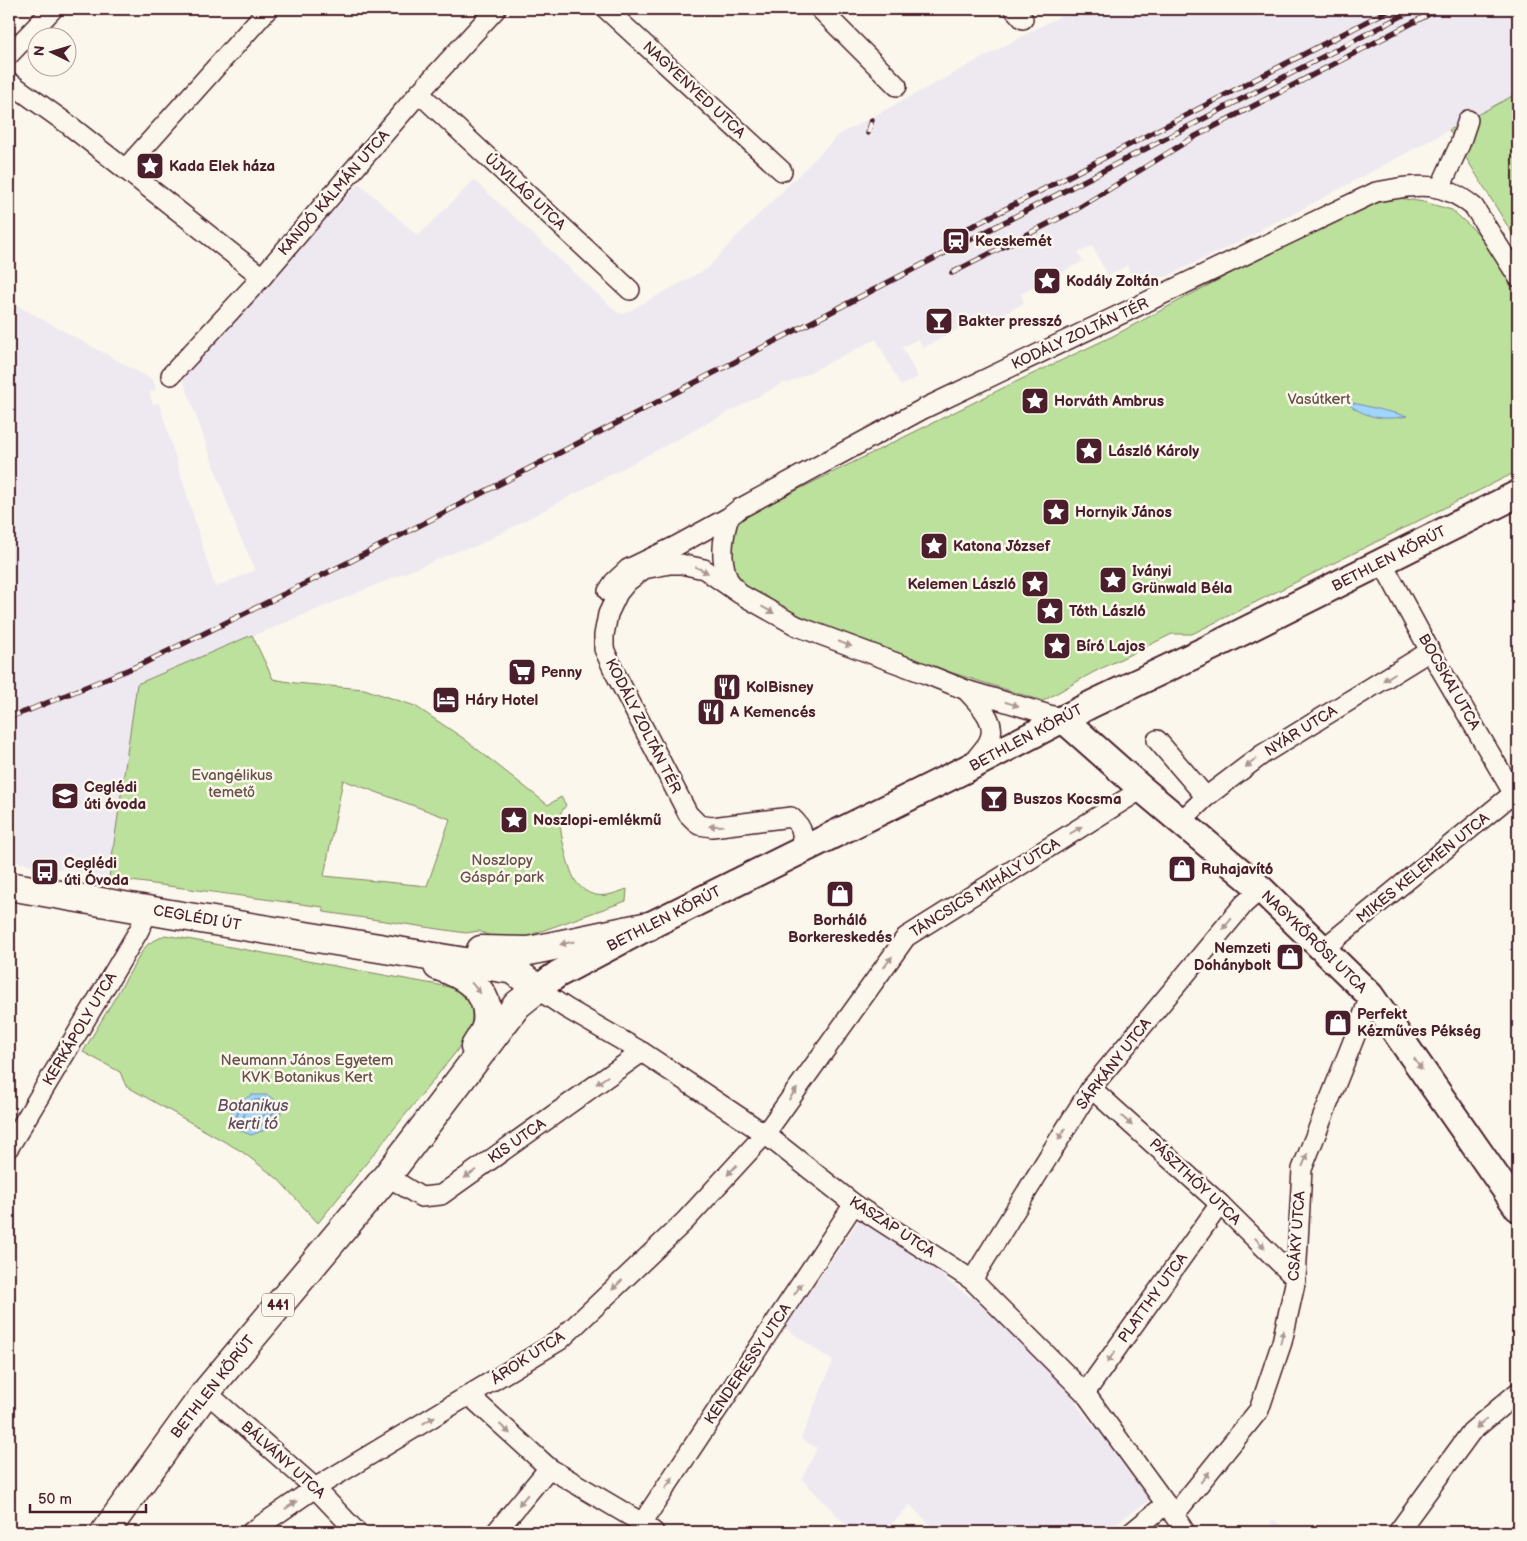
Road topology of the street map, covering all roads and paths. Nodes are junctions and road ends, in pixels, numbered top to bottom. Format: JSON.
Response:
{"nodes":[{"id":1,"x":52,"y":9,"type":"edge"},
{"id":2,"x":268,"y":9,"type":"edge"},
{"id":3,"x":496,"y":9,"type":"edge"},
{"id":4,"x":606,"y":9,"type":"edge"},
{"id":5,"x":820,"y":9,"type":"edge"},
{"id":6,"x":9,"y":55,"type":"edge"},
{"id":7,"x":9,"y":82,"type":"edge"},
{"id":8,"x":897,"y":86,"type":"dead end"},
{"id":9,"x":419,"y":93,"type":"junction"},
{"id":10,"x":1468,"y":120,"type":"dead end"},
{"id":11,"x":125,"y":169,"type":"junction"},
{"id":12,"x":782,"y":171,"type":"dead end"},
{"id":13,"x":1440,"y":188,"type":"junction"},
{"id":14,"x":262,"y":277,"type":"junction"},
{"id":15,"x":1518,"y":277,"type":"edge"},
{"id":16,"x":630,"y":290,"type":"dead end"},
{"id":17,"x":171,"y":375,"type":"dead end"},
{"id":18,"x":1518,"y":494,"type":"edge"},
{"id":19,"x":729,"y":517,"type":"junction"},
{"id":20,"x":676,"y":546,"type":"junction"},
{"id":21,"x":1382,"y":562,"type":"junction"},
{"id":22,"x":651,"y":567,"type":"junction"},
{"id":23,"x":733,"y":590,"type":"junction"},
{"id":24,"x":608,"y":591,"type":"junction"},
{"id":25,"x":1430,"y":651,"type":"junction"},
{"id":26,"x":966,"y":690,"type":"junction"},
{"id":27,"x":1063,"y":719,"type":"junction"},
{"id":28,"x":1157,"y":740,"type":"dead end"},
{"id":29,"x":642,"y":750,"type":"dead end"},
{"id":30,"x":966,"y":769,"type":"junction"},
{"id":31,"x":1142,"y":789,"type":"junction"},
{"id":32,"x":1517,"y":792,"type":"edge"},
{"id":33,"x":1206,"y":797,"type":"junction"},
{"id":34,"x":1180,"y":822,"type":"junction"},
{"id":35,"x":798,"y":853,"type":"junction"},
{"id":36,"x":9,"y":886,"type":"edge"},
{"id":37,"x":1261,"y":889,"type":"junction"},
{"id":38,"x":149,"y":910,"type":"junction"},
{"id":39,"x":649,"y":926,"type":"junction"},
{"id":40,"x":385,"y":948,"type":"junction"},
{"id":41,"x":1323,"y":950,"type":"junction"},
{"id":42,"x":538,"y":989,"type":"junction"},
{"id":43,"x":1370,"y":995,"type":"junction"},
{"id":44,"x":642,"y":1052,"type":"junction"},
{"id":45,"x":457,"y":1083,"type":"junction"},
{"id":46,"x":1091,"y":1088,"type":"junction"},
{"id":47,"x":765,"y":1134,"type":"junction"},
{"id":48,"x":9,"y":1147,"type":"edge"},
{"id":49,"x":387,"y":1176,"type":"junction"},
{"id":50,"x":854,"y":1204,"type":"junction"},
{"id":51,"x":1220,"y":1204,"type":"junction"},
{"id":52,"x":1518,"y":1208,"type":"edge"},
{"id":53,"x":1296,"y":1279,"type":"junction"},
{"id":54,"x":972,"y":1280,"type":"junction"},
{"id":55,"x":206,"y":1392,"type":"junction"},
{"id":56,"x":1518,"y":1392,"type":"edge"},
{"id":57,"x":1086,"y":1393,"type":"junction"},
{"id":58,"x":470,"y":1396,"type":"junction"},
{"id":59,"x":549,"y":1468,"type":"junction"},
{"id":60,"x":315,"y":1488,"type":"junction"},
{"id":61,"x":1170,"y":1510,"type":"junction"},
{"id":62,"x":648,"y":1528,"type":"edge"},
{"id":63,"x":106,"y":1532,"type":"edge"},
{"id":64,"x":251,"y":1532,"type":"edge"},
{"id":65,"x":357,"y":1532,"type":"edge"},
{"id":66,"x":496,"y":1532,"type":"edge"},
{"id":67,"x":1132,"y":1532,"type":"edge"},
{"id":68,"x":1185,"y":1532,"type":"edge"},
{"id":69,"x":1398,"y":1532,"type":"edge"}],
"edges":[{"from":1,"to":6,"type":"street"},
{"from":2,"to":11,"type":"street"},
{"from":3,"to":9,"type":"street","name":"KANDÓ KÁLMÁN UTCA"},
{"from":4,"to":12,"type":"street","name":"NAGYENYED UTCA"},
{"from":5,"to":8,"type":"street"},
{"from":7,"to":11,"type":"street"},
{"from":9,"to":14,"type":"street","name":"KANDÓ KÁLMÁN UTCA"},
{"from":9,"to":16,"type":"street","name":"ÚJVILÁG UTCA"},
{"from":10,"to":13,"type":"street"},
{"from":11,"to":14,"type":"street"},
{"from":13,"to":15,"type":"street","name":"KODÁLY ZOLTÁN TÉR"},
{"from":13,"to":19,"type":"street","name":"KODÁLY ZOLTÁN TÉR"},
{"from":14,"to":17,"type":"street","name":"KANDÓ KÁLMÁN UTCA"},
{"from":18,"to":21,"type":"street","name":"BETHLEN KÖRÚT"},
{"from":19,"to":20,"type":"street","name":"KODÁLY ZOLTÁN TÉR"},
{"from":19,"to":23,"type":"street"},
{"from":20,"to":22,"type":"street","name":"KODÁLY ZOLTÁN TÉR"},
{"from":20,"to":24,"type":"street","name":"KODÁLY ZOLTÁN TÉR"},
{"from":21,"to":25,"type":"street","name":"BOCSKAI UTCA"},
{"from":21,"to":27,"type":"street","name":"BETHLEN KÖRÚT"},
{"from":22,"to":23,"type":"street","name":"KODÁLY ZOLTÁN TÉR","one_way":true},
{"from":22,"to":24,"type":"street","name":"KODÁLY ZOLTÁN TÉR"},
{"from":35,"to":22,"type":"street","name":"KODÁLY ZOLTÁN TÉR","one_way":true},
{"from":23,"to":26,"type":"street","one_way":true},
{"from":24,"to":29,"type":"street","name":"KODÁLY ZOLTÁN TÉR"},
{"from":25,"to":32,"type":"street","name":"BOCSKAI UTCA"},
{"from":25,"to":33,"type":"street","name":"NYÁR UTCA","one_way":true},
{"from":26,"to":27,"type":"street","one_way":true},
{"from":26,"to":30,"type":"street"},
{"from":27,"to":30,"type":"street","name":"BETHLEN KÖRÚT"},
{"from":27,"to":31,"type":"street","name":"NAGYKŐRÖSI UTCA"},
{"from":28,"to":33,"type":"street"},
{"from":30,"to":35,"type":"street","name":"BETHLEN KÖRÚT"},
{"from":31,"to":34,"type":"street","name":"NAGYKŐRÖSI UTCA"},
{"from":47,"to":31,"type":"street","name":"TÁNCSICS MIHÁLY UTCA","one_way":true},
{"from":32,"to":41,"type":"street","name":"MIKES KELEMEN UTCA"},
{"from":33,"to":34,"type":"street","name":"NYÁR UTCA"},
{"from":34,"to":37,"type":"street","name":"NAGYKŐRÖSI UTCA"},
{"from":35,"to":39,"type":"street","name":"BETHLEN KÖRÚT"},
{"from":36,"to":38,"type":"main road","name":"CEGLÉDI ÚT"},
{"from":37,"to":41,"type":"street","name":"NAGYKŐRÖSI UTCA"},
{"from":37,"to":46,"type":"street","name":"SÁRKÁNY UTCA","one_way":true},
{"from":38,"to":40,"type":"main road","name":"CEGLÉDI ÚT"},
{"from":38,"to":48,"type":"street","name":"KERKÁPOLY UTCA"},
{"from":39,"to":40,"type":"main road","one_way":true},
{"from":39,"to":42,"type":"street","name":"BETHLEN KÖRÚT"},
{"from":40,"to":42,"type":"main road"},
{"from":40,"to":45,"type":"main road","one_way":true},
{"from":41,"to":43,"type":"street","name":"NAGYKŐRÖSI UTCA"},
{"from":42,"to":44,"type":"street","name":"KASZAP UTCA"},
{"from":42,"to":45,"type":"main road","number":"441"},
{"from":43,"to":52,"type":"street","name":"NAGYKŐRÖSI UTCA","one_way":true},
{"from":53,"to":43,"type":"street","name":"CSÁKY UTCA","one_way":true},
{"from":44,"to":47,"type":"street","name":"KASZAP UTCA"},
{"from":44,"to":49,"type":"street","name":"KIS UTCA","one_way":true},
{"from":45,"to":49,"type":"main road","name":"BETHLEN KÖRÚT","number":"441"},
{"from":46,"to":51,"type":"street","name":"PÁSZTHÓY UTCA","one_way":true},
{"from":46,"to":54,"type":"street","name":"SÁRKÁNY UTCA","one_way":true},
{"from":47,"to":50,"type":"street","name":"KASZAP UTCA"},
{"from":47,"to":58,"type":"street","name":"ÁROK UTCA","one_way":true},
{"from":49,"to":55,"type":"main road","name":"BETHLEN KÖRÚT","number":"441"},
{"from":50,"to":54,"type":"street","name":"KASZAP UTCA"},
{"from":62,"to":50,"type":"street","name":"KENDERESSY UTCA","one_way":true},
{"from":51,"to":53,"type":"street","name":"PÁSZTHÓY UTCA","one_way":true},
{"from":51,"to":57,"type":"street","name":"PLATTHY UTCA","one_way":true},
{"from":61,"to":53,"type":"street","name":"CSÁKY UTCA","one_way":true},
{"from":54,"to":57,"type":"street","name":"KASZAP UTCA"},
{"from":55,"to":60,"type":"street","name":"BÁLVÁNY UTCA"},
{"from":55,"to":63,"type":"main road","name":"BETHLEN KÖRÚT","number":"441"},
{"from":56,"to":69,"type":"street","one_way":true},
{"from":57,"to":61,"type":"street","name":"KASZAP UTCA"},
{"from":58,"to":59,"type":"street","one_way":true},
{"from":60,"to":58,"type":"street","name":"ÁROK UTCA","one_way":true},
{"from":59,"to":62,"type":"street"},
{"from":59,"to":66,"type":"street","one_way":true},
{"from":64,"to":60,"type":"street","name":"ÁROK UTCA","one_way":true},
{"from":60,"to":65,"type":"street","name":"BÁLVÁNY UTCA"},
{"from":61,"to":67,"type":"street","name":"CSÁKY UTCA"},
{"from":61,"to":68,"type":"street","name":"KASZAP UTCA"}]}
